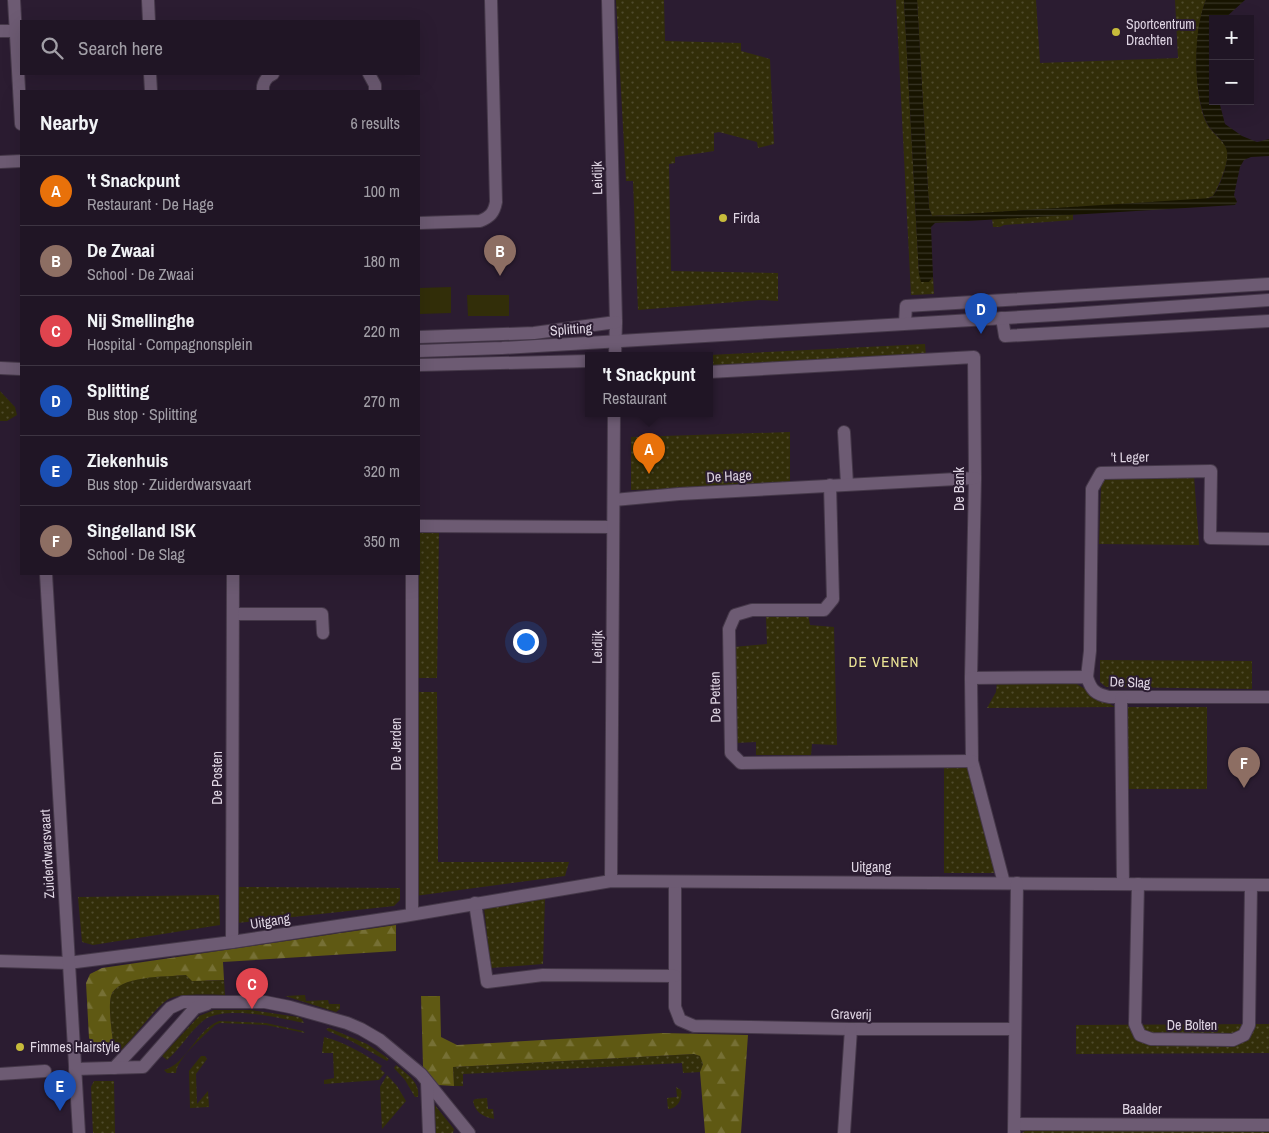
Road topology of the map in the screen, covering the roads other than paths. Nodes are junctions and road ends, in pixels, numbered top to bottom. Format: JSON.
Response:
{"nodes":[{"id":1,"x":14,"y":0,"type":"edge"},
{"id":2,"x":148,"y":0,"type":"edge"},
{"id":3,"x":491,"y":0,"type":"edge"},
{"id":4,"x":608,"y":0,"type":"edge"},
{"id":5,"x":149,"y":20,"type":"edge"},
{"id":6,"x":16,"y":30,"type":"junction"},
{"id":7,"x":0,"y":31,"type":"edge"},
{"id":8,"x":150,"y":75,"type":"edge"},
{"id":9,"x":271,"y":75,"type":"edge"},
{"id":10,"x":370,"y":75,"type":"edge"},
{"id":11,"x":151,"y":90,"type":"edge"},
{"id":12,"x":263,"y":90,"type":"edge"},
{"id":13,"x":375,"y":90,"type":"edge"},
{"id":14,"x":20,"y":105,"type":"edge"},
{"id":15,"x":20,"y":161,"type":"edge"},
{"id":16,"x":0,"y":162,"type":"edge"},
{"id":17,"x":420,"y":223,"type":"edge"},
{"id":18,"x":1269,"y":284,"type":"edge"},
{"id":19,"x":1269,"y":300,"type":"edge"},
{"id":20,"x":1002,"y":318,"type":"junction"},
{"id":21,"x":1269,"y":321,"type":"edge"},
{"id":22,"x":616,"y":322,"type":"junction"},
{"id":23,"x":905,"y":323,"type":"junction"},
{"id":24,"x":420,"y":337,"type":"edge"},
{"id":25,"x":615,"y":341,"type":"junction"},
{"id":26,"x":420,"y":350,"type":"edge"},
{"id":27,"x":615,"y":352,"type":"edge"},
{"id":28,"x":585,"y":361,"type":"edge"},
{"id":29,"x":420,"y":365,"type":"edge"},
{"id":30,"x":0,"y":368,"type":"edge"},
{"id":31,"x":20,"y":369,"type":"edge"},
{"id":32,"x":713,"y":372,"type":"edge"},
{"id":33,"x":614,"y":417,"type":"edge"},
{"id":34,"x":844,"y":432,"type":"dead end"},
{"id":35,"x":975,"y":478,"type":"junction"},
{"id":36,"x":847,"y":484,"type":"junction"},
{"id":37,"x":830,"y":485,"type":"junction"},
{"id":38,"x":614,"y":500,"type":"junction"},
{"id":39,"x":420,"y":526,"type":"edge"},
{"id":40,"x":613,"y":526,"type":"junction"},
{"id":41,"x":1269,"y":539,"type":"edge"},
{"id":42,"x":46,"y":575,"type":"edge"},
{"id":43,"x":234,"y":575,"type":"edge"},
{"id":44,"x":412,"y":575,"type":"edge"},
{"id":45,"x":233,"y":614,"type":"junction"},
{"id":46,"x":323,"y":633,"type":"dead end"},
{"id":47,"x":1087,"y":677,"type":"junction"},
{"id":48,"x":971,"y":678,"type":"junction"},
{"id":49,"x":1269,"y":697,"type":"edge"},
{"id":50,"x":1121,"y":698,"type":"junction"},
{"id":51,"x":972,"y":762,"type":"junction"},
{"id":52,"x":611,"y":881,"type":"junction"},
{"id":53,"x":675,"y":882,"type":"junction"},
{"id":54,"x":1011,"y":883,"type":"junction"},
{"id":55,"x":1123,"y":884,"type":"junction"},
{"id":56,"x":1138,"y":884,"type":"junction"},
{"id":57,"x":1251,"y":885,"type":"junction"},
{"id":58,"x":1269,"y":885,"type":"edge"},
{"id":59,"x":475,"y":902,"type":"junction"},
{"id":60,"x":412,"y":914,"type":"junction"},
{"id":61,"x":232,"y":942,"type":"junction"},
{"id":62,"x":0,"y":961,"type":"edge"},
{"id":63,"x":68,"y":964,"type":"junction"},
{"id":64,"x":674,"y":976,"type":"junction"},
{"id":65,"x":208,"y":1003,"type":"junction"},
{"id":66,"x":851,"y":1029,"type":"junction"},
{"id":67,"x":1015,"y":1029,"type":"junction"},
{"id":68,"x":114,"y":1068,"type":"junction"},
{"id":69,"x":75,"y":1069,"type":"junction"},
{"id":70,"x":45,"y":1071,"type":"dead end"},
{"id":71,"x":0,"y":1074,"type":"edge"},
{"id":72,"x":427,"y":1082,"type":"junction"},
{"id":73,"x":1269,"y":1125,"type":"edge"},
{"id":74,"x":1015,"y":1128,"type":"edge"},
{"id":75,"x":78,"y":1133,"type":"edge"},
{"id":76,"x":429,"y":1133,"type":"edge"},
{"id":77,"x":469,"y":1133,"type":"edge"},
{"id":78,"x":844,"y":1133,"type":"edge"}],
"edges":[{"from":1,"to":6,"type":"street"},
{"from":2,"to":5,"type":"street"},
{"from":3,"to":17,"type":"street"},
{"from":4,"to":22,"type":"street","name":"Leidijk"},
{"from":6,"to":7,"type":"street"},
{"from":6,"to":14,"type":"street"},
{"from":8,"to":11,"type":"street"},
{"from":9,"to":12,"type":"street"},
{"from":10,"to":13,"type":"street"},
{"from":15,"to":16,"type":"street"},
{"from":18,"to":23,"type":"street"},
{"from":19,"to":20,"type":"street","name":"Splitting"},
{"from":20,"to":21,"type":"street"},
{"from":20,"to":23,"type":"street","name":"Splitting"},
{"from":22,"to":24,"type":"street","name":"Splitting"},
{"from":22,"to":25,"type":"street","name":"Leidijk"},
{"from":23,"to":25,"type":"street","name":"Splitting"},
{"from":25,"to":26,"type":"street","name":"Splitting"},
{"from":25,"to":27,"type":"street","name":"Leidijk"},
{"from":28,"to":29,"type":"street"},
{"from":30,"to":31,"type":"street"},
{"from":32,"to":35,"type":"street","name":"De Bank"},
{"from":33,"to":38,"type":"street","name":"Leidijk"},
{"from":34,"to":36,"type":"street"},
{"from":35,"to":36,"type":"street","name":"De Hage"},
{"from":35,"to":48,"type":"street","name":"De Bank"},
{"from":36,"to":37,"type":"street","name":"De Hage"},
{"from":37,"to":38,"type":"street","name":"De Hage"},
{"from":37,"to":51,"type":"street","name":"De Petten"},
{"from":38,"to":40,"type":"street","name":"Leidijk"},
{"from":39,"to":40,"type":"street"},
{"from":40,"to":52,"type":"street","name":"Leidijk"},
{"from":41,"to":47,"type":"street","name":"'t Leger"},
{"from":42,"to":63,"type":"street","name":"Zuiderdwarsvaart"},
{"from":43,"to":45,"type":"street","name":"De Posten"},
{"from":44,"to":60,"type":"street","name":"De Jerden"},
{"from":45,"to":46,"type":"street"},
{"from":45,"to":61,"type":"street","name":"De Posten"},
{"from":47,"to":48,"type":"street"},
{"from":47,"to":50,"type":"street","name":"De Slag"},
{"from":48,"to":51,"type":"street","name":"De Bank"},
{"from":49,"to":50,"type":"street","name":"De Slag"},
{"from":50,"to":55,"type":"street"},
{"from":51,"to":54,"type":"street","name":"De Bank"},
{"from":52,"to":53,"type":"street","name":"Uitgang"},
{"from":52,"to":59,"type":"street","name":"Uitgang"},
{"from":53,"to":54,"type":"street","name":"Uitgang"},
{"from":53,"to":64,"type":"street","name":"Graverij"},
{"from":54,"to":55,"type":"street","name":"Uitgang"},
{"from":54,"to":67,"type":"street"},
{"from":55,"to":56,"type":"street","name":"Uitgang"},
{"from":56,"to":57,"type":"street","name":"Uitgang"},
{"from":56,"to":57,"type":"street","name":"De Bolten"},
{"from":57,"to":58,"type":"street","name":"Uitgang"},
{"from":59,"to":60,"type":"street","name":"Uitgang"},
{"from":59,"to":64,"type":"street"},
{"from":60,"to":61,"type":"street","name":"Uitgang"},
{"from":61,"to":63,"type":"street","name":"Uitgang"},
{"from":62,"to":63,"type":"street","name":"Uitgang"},
{"from":63,"to":69,"type":"street","name":"Zuiderdwarsvaart"},
{"from":64,"to":66,"type":"street","name":"Graverij"},
{"from":65,"to":68,"type":"street"},
{"from":65,"to":68,"type":"street"},
{"from":65,"to":72,"type":"street"},
{"from":66,"to":67,"type":"street","name":"Graverij"},
{"from":66,"to":78,"type":"street"},
{"from":67,"to":74,"type":"street"},
{"from":68,"to":69,"type":"street"},
{"from":69,"to":75,"type":"street","name":"Zuiderdwarsvaart"},
{"from":70,"to":71,"type":"street"},
{"from":72,"to":76,"type":"street"},
{"from":72,"to":77,"type":"street"},
{"from":73,"to":74,"type":"street","name":"Baalder"}]}
